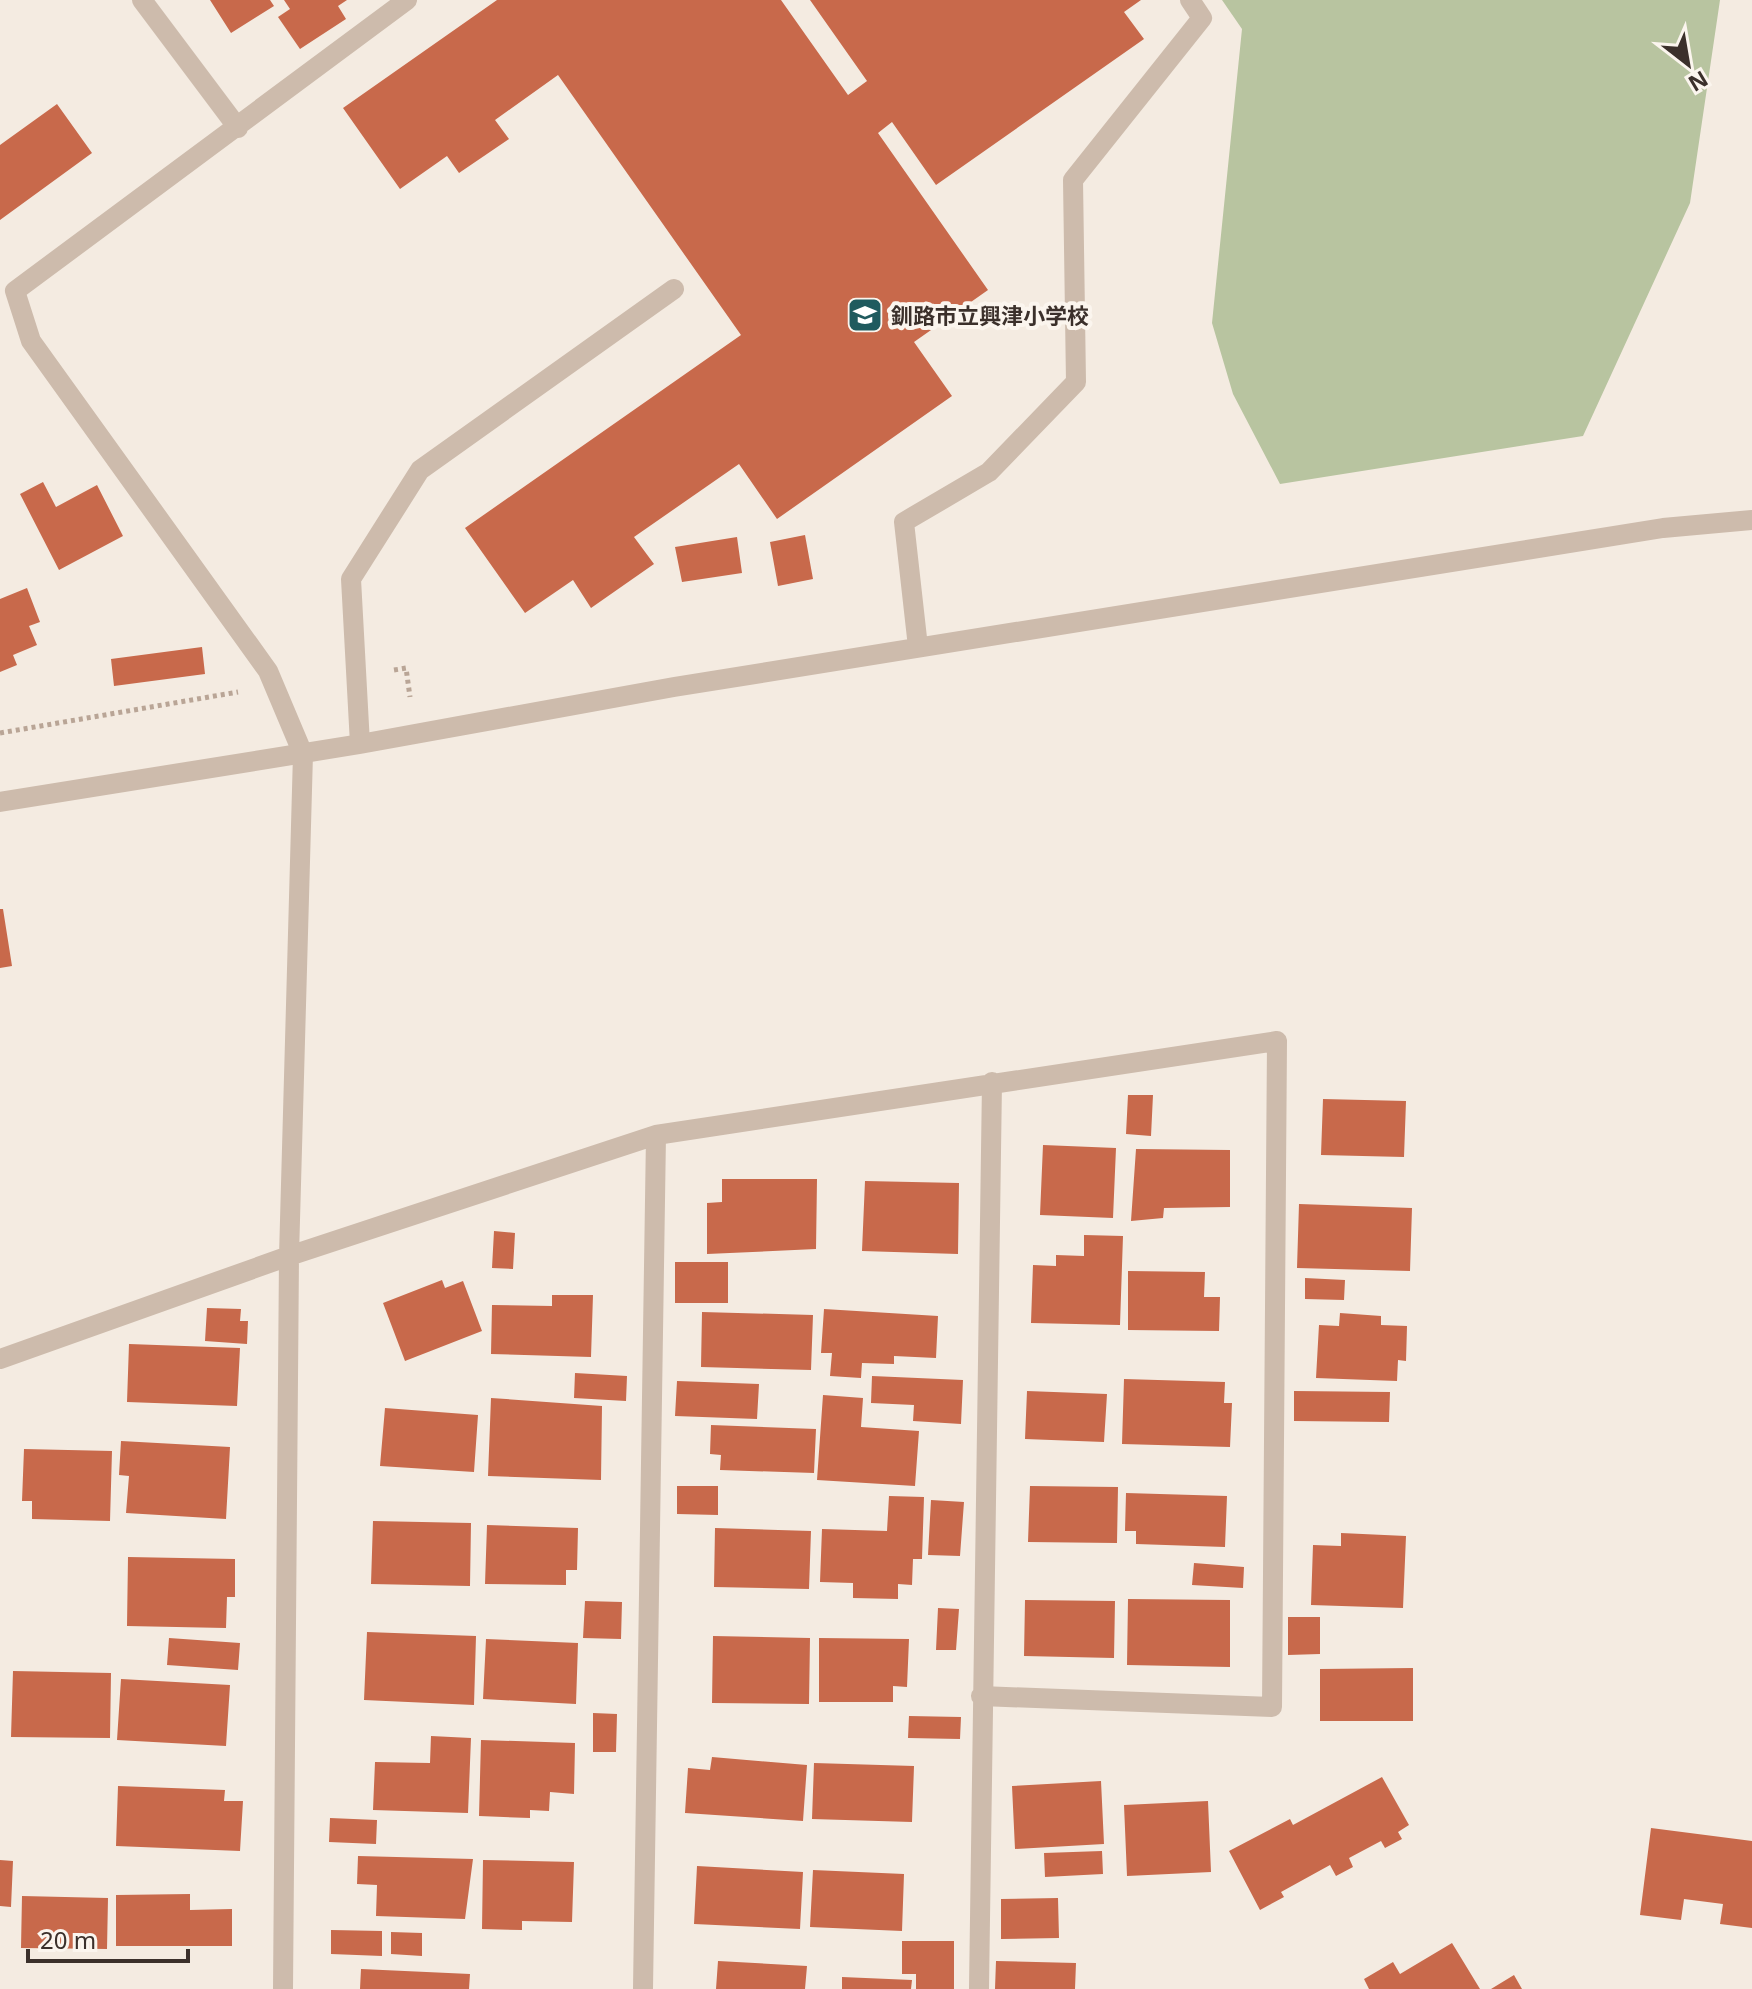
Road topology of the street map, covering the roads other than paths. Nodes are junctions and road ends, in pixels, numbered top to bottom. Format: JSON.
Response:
{"nodes":[{"id":1,"x":142,"y":0,"type":"edge"},
{"id":2,"x":407,"y":0,"type":"edge"},
{"id":3,"x":1190,"y":0,"type":"edge"},
{"id":4,"x":238,"y":128,"type":"junction"},
{"id":5,"x":674,"y":289,"type":"dead end"},
{"id":6,"x":1752,"y":520,"type":"edge"},
{"id":7,"x":918,"y":647,"type":"junction"},
{"id":8,"x":360,"y":744,"type":"junction"},
{"id":9,"x":303,"y":754,"type":"junction"},
{"id":10,"x":0,"y":802,"type":"edge"},
{"id":11,"x":992,"y":1082,"type":"junction"},
{"id":12,"x":656,"y":1135,"type":"junction"},
{"id":13,"x":289,"y":1256,"type":"junction"},
{"id":14,"x":0,"y":1359,"type":"edge"},
{"id":15,"x":981,"y":1696,"type":"junction"},
{"id":16,"x":283,"y":1989,"type":"edge"},
{"id":17,"x":643,"y":1989,"type":"edge"},
{"id":18,"x":979,"y":1989,"type":"edge"}],
"edges":[{"from":1,"to":4,"type":"street"},
{"from":2,"to":4,"type":"street"},
{"from":3,"to":7,"type":"street"},
{"from":4,"to":9,"type":"street"},
{"from":5,"to":8,"type":"street"},
{"from":6,"to":7,"type":"street"},
{"from":7,"to":8,"type":"street"},
{"from":8,"to":9,"type":"street"},
{"from":9,"to":10,"type":"street"},
{"from":9,"to":13,"type":"street"},
{"from":11,"to":12,"type":"street"},
{"from":11,"to":15,"type":"street"},
{"from":11,"to":15,"type":"street"},
{"from":12,"to":13,"type":"street"},
{"from":12,"to":17,"type":"street"},
{"from":13,"to":14,"type":"street"},
{"from":13,"to":16,"type":"street"},
{"from":15,"to":18,"type":"street"}]}
